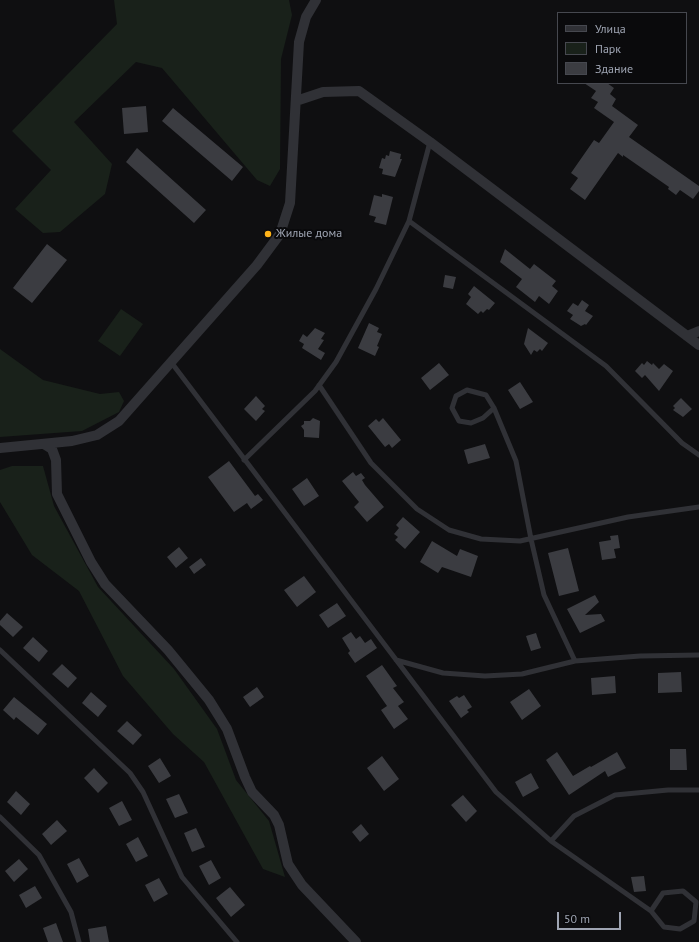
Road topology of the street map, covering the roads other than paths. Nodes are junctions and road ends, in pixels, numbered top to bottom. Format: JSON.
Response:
{"nodes":[{"id":1,"x":316,"y":0,"type":"edge"},
{"id":2,"x":296,"y":101,"type":"junction"},
{"id":3,"x":430,"y":142,"type":"junction"},
{"id":4,"x":409,"y":221,"type":"junction"},
{"id":5,"x":699,"y":331,"type":"edge"},
{"id":6,"x":688,"y":336,"type":"junction"},
{"id":7,"x":699,"y":345,"type":"edge"},
{"id":8,"x":171,"y":362,"type":"junction"},
{"id":9,"x":319,"y":385,"type":"junction"},
{"id":10,"x":494,"y":408,"type":"junction"},
{"id":11,"x":44,"y":444,"type":"junction"},
{"id":12,"x":0,"y":448,"type":"edge"},
{"id":13,"x":699,"y":455,"type":"edge"},
{"id":14,"x":244,"y":460,"type":"junction"},
{"id":15,"x":698,"y":506,"type":"edge"},
{"id":16,"x":531,"y":539,"type":"junction"},
{"id":17,"x":0,"y":650,"type":"edge"},
{"id":18,"x":699,"y":655,"type":"edge"},
{"id":19,"x":396,"y":660,"type":"junction"},
{"id":20,"x":575,"y":661,"type":"junction"},
{"id":21,"x":699,"y":790,"type":"edge"},
{"id":22,"x":0,"y":817,"type":"edge"},
{"id":23,"x":551,"y":841,"type":"junction"},
{"id":24,"x":650,"y":911,"type":"junction"},
{"id":25,"x":79,"y":942,"type":"edge"},
{"id":26,"x":238,"y":942,"type":"edge"},
{"id":27,"x":356,"y":942,"type":"edge"}],
"edges":[{"from":1,"to":2,"type":"street"},
{"from":2,"to":3,"type":"street"},
{"from":2,"to":8,"type":"street"},
{"from":3,"to":4,"type":"lane"},
{"from":3,"to":6,"type":"street"},
{"from":4,"to":9,"type":"lane"},
{"from":4,"to":13,"type":"lane"},
{"from":5,"to":6,"type":"street"},
{"from":6,"to":7,"type":"street"},
{"from":8,"to":11,"type":"street"},
{"from":8,"to":14,"type":"lane"},
{"from":9,"to":14,"type":"lane"},
{"from":9,"to":16,"type":"lane"},
{"from":10,"to":10,"type":"lane"},
{"from":10,"to":16,"type":"lane"},
{"from":11,"to":12,"type":"street"},
{"from":11,"to":27,"type":"street"},
{"from":14,"to":19,"type":"lane"},
{"from":15,"to":16,"type":"lane"},
{"from":16,"to":20,"type":"lane"},
{"from":17,"to":26,"type":"lane"},
{"from":18,"to":20,"type":"lane"},
{"from":19,"to":20,"type":"lane"},
{"from":19,"to":23,"type":"lane"},
{"from":21,"to":23,"type":"lane"},
{"from":22,"to":25,"type":"lane"},
{"from":23,"to":24,"type":"lane"},
{"from":24,"to":24,"type":"lane"}]}
